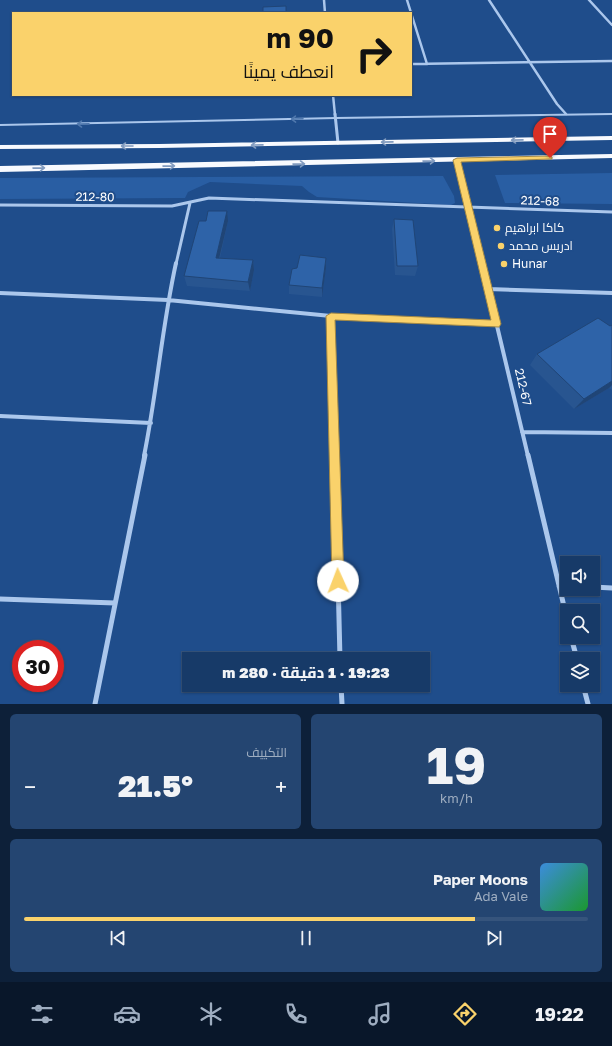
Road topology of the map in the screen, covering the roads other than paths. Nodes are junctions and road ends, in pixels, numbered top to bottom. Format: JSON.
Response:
{"nodes":[{"id":1,"x":324,"y":0,"type":"edge"},
{"id":2,"x":407,"y":0,"type":"edge"},
{"id":3,"x":489,"y":0,"type":"edge"},
{"id":4,"x":589,"y":0,"type":"edge"},
{"id":5,"x":325,"y":12,"type":"edge"},
{"id":6,"x":411,"y":12,"type":"edge"},
{"id":7,"x":412,"y":16,"type":"edge"},
{"id":8,"x":612,"y":25,"type":"edge"},
{"id":9,"x":612,"y":61,"type":"edge"},
{"id":10,"x":531,"y":63,"type":"junction"},
{"id":11,"x":412,"y":64,"type":"edge"},
{"id":12,"x":427,"y":64,"type":"junction"},
{"id":13,"x":333,"y":96,"type":"edge"},
{"id":14,"x":566,"y":114,"type":"junction"},
{"id":15,"x":612,"y":114,"type":"edge"},
{"id":16,"x":336,"y":118,"type":"junction"},
{"id":17,"x":0,"y":126,"type":"edge"},
{"id":18,"x":612,"y":138,"type":"edge"},
{"id":19,"x":338,"y":143,"type":"junction"},
{"id":20,"x":0,"y":146,"type":"edge"},
{"id":21,"x":156,"y":156,"type":"junction"},
{"id":22,"x":612,"y":156,"type":"edge"},
{"id":23,"x":107,"y":157,"type":"junction"},
{"id":24,"x":457,"y":160,"type":"junction"},
{"id":25,"x":0,"y":169,"type":"edge"},
{"id":26,"x":190,"y":202,"type":"junction"},
{"id":27,"x":0,"y":205,"type":"edge"},
{"id":28,"x":468,"y":208,"type":"junction"},
{"id":29,"x":612,"y":212,"type":"edge"},
{"id":30,"x":488,"y":289,"type":"junction"},
{"id":31,"x":0,"y":293,"type":"edge"},
{"id":32,"x":612,"y":293,"type":"edge"},
{"id":33,"x":168,"y":300,"type":"junction"},
{"id":34,"x":331,"y":316,"type":"junction"},
{"id":35,"x":496,"y":324,"type":"junction"},
{"id":36,"x":0,"y":416,"type":"edge"},
{"id":37,"x":151,"y":423,"type":"junction"},
{"id":38,"x":522,"y":432,"type":"junction"},
{"id":39,"x":612,"y":433,"type":"edge"},
{"id":40,"x":559,"y":586,"type":"joint"},
{"id":41,"x":600,"y":587,"type":"edge"},
{"id":42,"x":612,"y":588,"type":"edge"},
{"id":43,"x":0,"y":599,"type":"edge"},
{"id":44,"x":115,"y":603,"type":"junction"},
{"id":45,"x":563,"y":604,"type":"edge"},
{"id":46,"x":340,"y":652,"type":"edge"},
{"id":47,"x":341,"y":692,"type":"edge"},
{"id":48,"x":585,"y":692,"type":"edge"},
{"id":49,"x":95,"y":704,"type":"edge"},
{"id":50,"x":342,"y":704,"type":"edge"},
{"id":51,"x":588,"y":704,"type":"edge"}],
"edges":[{"from":1,"to":5,"type":"street"},
{"from":2,"to":6,"type":"street"},
{"from":3,"to":10,"type":"street"},
{"from":4,"to":8,"type":"street"},
{"from":7,"to":12,"type":"street"},
{"from":9,"to":10,"type":"street"},
{"from":10,"to":12,"type":"street"},
{"from":10,"to":14,"type":"street"},
{"from":11,"to":12,"type":"street"},
{"from":13,"to":16,"type":"street"},
{"from":14,"to":15,"type":"street"},
{"from":14,"to":16,"type":"street"},
{"from":16,"to":17,"type":"street","one_way":true},
{"from":16,"to":19,"type":"street"},
{"from":18,"to":19,"type":"highway","one_way":true},
{"from":19,"to":21,"type":"highway","one_way":true},
{"from":20,"to":23,"type":"highway"},
{"from":21,"to":23,"type":"highway"},
{"from":21,"to":23,"type":"highway","one_way":true},
{"from":21,"to":24,"type":"highway","one_way":true},
{"from":22,"to":24,"type":"highway"},
{"from":25,"to":23,"type":"highway","one_way":true},
{"from":24,"to":28,"type":"street","name":"212-67"},
{"from":26,"to":27,"type":"street","name":"212-80"},
{"from":26,"to":28,"type":"street","name":"212-80"},
{"from":26,"to":33,"type":"street"},
{"from":28,"to":29,"type":"street","name":"212-68"},
{"from":28,"to":30,"type":"street","name":"212-67"},
{"from":30,"to":32,"type":"street"},
{"from":30,"to":35,"type":"street","name":"212-67"},
{"from":31,"to":33,"type":"street"},
{"from":33,"to":34,"type":"street"},
{"from":33,"to":37,"type":"street"},
{"from":34,"to":35,"type":"street"},
{"from":34,"to":46,"type":"street"},
{"from":35,"to":38,"type":"street","name":"212-67"},
{"from":36,"to":37,"type":"street"},
{"from":37,"to":44,"type":"street"},
{"from":38,"to":39,"type":"street"},
{"from":38,"to":40,"type":"street","name":"212-67"},
{"from":40,"to":45,"type":"street","name":"212-67"},
{"from":41,"to":42,"type":"street"},
{"from":43,"to":44,"type":"street"},
{"from":44,"to":49,"type":"street"},
{"from":47,"to":50,"type":"street"},
{"from":48,"to":51,"type":"street"}]}
